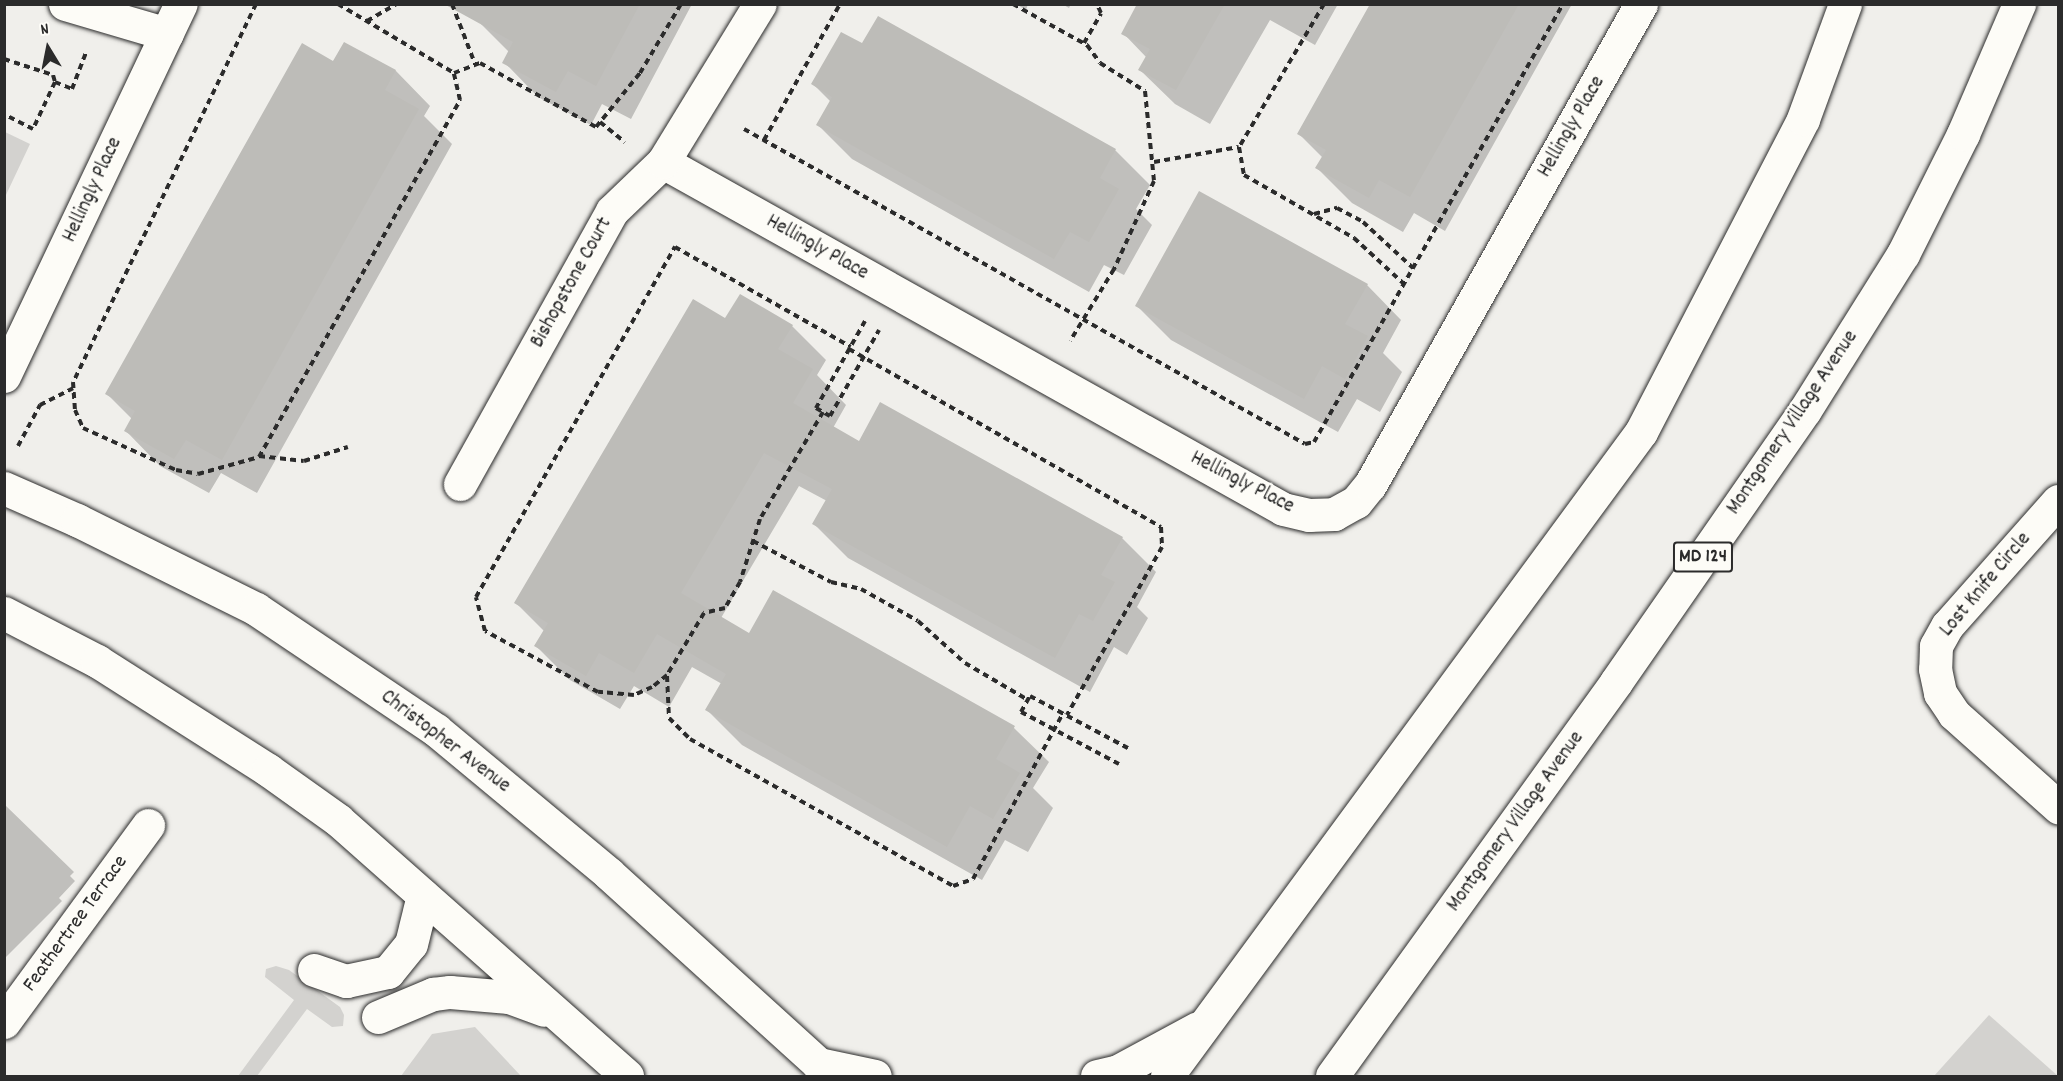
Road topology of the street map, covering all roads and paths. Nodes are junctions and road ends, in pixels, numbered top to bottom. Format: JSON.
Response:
{"nodes":[{"id":1,"x":65,"y":4,"type":"edge"},
{"id":2,"x":181,"y":4,"type":"edge"},
{"id":3,"x":256,"y":4,"type":"edge"},
{"id":4,"x":338,"y":4,"type":"edge"},
{"id":5,"x":397,"y":4,"type":"edge"},
{"id":6,"x":452,"y":4,"type":"edge"},
{"id":7,"x":681,"y":4,"type":"edge"},
{"id":8,"x":760,"y":4,"type":"edge"},
{"id":9,"x":840,"y":4,"type":"edge"},
{"id":10,"x":1013,"y":4,"type":"edge"},
{"id":11,"x":1097,"y":4,"type":"edge"},
{"id":12,"x":1324,"y":4,"type":"edge"},
{"id":13,"x":1563,"y":4,"type":"edge"},
{"id":14,"x":1641,"y":4,"type":"edge"},
{"id":15,"x":1845,"y":4,"type":"edge"},
{"id":16,"x":2019,"y":4,"type":"edge"},
{"id":17,"x":102,"y":15,"type":"junction"},
{"id":18,"x":367,"y":22,"type":"junction"},
{"id":19,"x":167,"y":34,"type":"junction"},
{"id":20,"x":1084,"y":43,"type":"junction"},
{"id":21,"x":4,"y":60,"type":"edge"},
{"id":22,"x":475,"y":64,"type":"junction"},
{"id":23,"x":454,"y":74,"type":"junction"},
{"id":24,"x":55,"y":82,"type":"junction"},
{"id":25,"x":4,"y":114,"type":"edge"},
{"id":26,"x":744,"y":129,"type":"dead end"},
{"id":27,"x":764,"y":140,"type":"junction"},
{"id":28,"x":1239,"y":147,"type":"junction"},
{"id":29,"x":663,"y":162,"type":"junction"},
{"id":30,"x":1154,"y":162,"type":"junction"},
{"id":31,"x":1313,"y":214,"type":"junction"},
{"id":32,"x":1413,"y":268,"type":"junction"},
{"id":33,"x":1404,"y":284,"type":"junction"},
{"id":34,"x":892,"y":290,"type":"junction"},
{"id":35,"x":1083,"y":318,"type":"junction"},
{"id":36,"x":850,"y":348,"type":"junction"},
{"id":37,"x":863,"y":358,"type":"junction"},
{"id":38,"x":4,"y":376,"type":"edge"},
{"id":39,"x":73,"y":388,"type":"junction"},
{"id":40,"x":823,"y":412,"type":"junction"},
{"id":41,"x":18,"y":446,"type":"dead end"},
{"id":42,"x":348,"y":447,"type":"dead end"},
{"id":43,"x":259,"y":457,"type":"junction"},
{"id":44,"x":460,"y":484,"type":"dead end"},
{"id":45,"x":4,"y":488,"type":"edge"},
{"id":46,"x":2058,"y":501,"type":"edge"},
{"id":47,"x":753,"y":541,"type":"junction"},
{"id":48,"x":4,"y":613,"type":"edge"},
{"id":49,"x":667,"y":675,"type":"junction"},
{"id":50,"x":1028,"y":700,"type":"junction"},
{"id":51,"x":1065,"y":714,"type":"junction"},
{"id":52,"x":1055,"y":729,"type":"junction"},
{"id":53,"x":1128,"y":748,"type":"dead end"},
{"id":54,"x":1119,"y":764,"type":"dead end"},
{"id":55,"x":2058,"y":807,"type":"edge"},
{"id":56,"x":148,"y":825,"type":"dead end"},
{"id":57,"x":423,"y":895,"type":"junction"},
{"id":58,"x":314,"y":970,"type":"dead end"},
{"id":59,"x":378,"y":1017,"type":"dead end"},
{"id":60,"x":562,"y":1018,"type":"junction"},
{"id":61,"x":4,"y":1022,"type":"edge"},
{"id":62,"x":1207,"y":1023,"type":"junction"},
{"id":63,"x":825,"y":1070,"type":"edge"},
{"id":64,"x":627,"y":1077,"type":"edge"},
{"id":65,"x":875,"y":1077,"type":"edge"},
{"id":66,"x":1097,"y":1077,"type":"edge"},
{"id":67,"x":1167,"y":1077,"type":"edge"},
{"id":68,"x":1332,"y":1077,"type":"edge"}],
"edges":[{"from":1,"to":17,"type":"street"},
{"from":2,"to":19,"type":"street","name":"Hellingly Place"},
{"from":3,"to":39,"type":"path"},
{"from":4,"to":18,"type":"path"},
{"from":5,"to":18,"type":"path"},
{"from":6,"to":22,"type":"path"},
{"from":7,"to":22,"type":"path"},
{"from":8,"to":29,"type":"street","name":"Bishopstone Court"},
{"from":9,"to":27,"type":"path"},
{"from":10,"to":20,"type":"path"},
{"from":11,"to":20,"type":"path"},
{"from":12,"to":28,"type":"path"},
{"from":13,"to":32,"type":"path"},
{"from":14,"to":34,"type":"street","name":"Hellingly Place"},
{"from":15,"to":62,"type":"street"},
{"from":16,"to":68,"type":"street","name":"Montgomery Village Avenue","number":"MD 124"},
{"from":17,"to":19,"type":"street"},
{"from":17,"to":24,"type":"path"},
{"from":18,"to":23,"type":"path"},
{"from":19,"to":38,"type":"street","name":"Hellingly Place"},
{"from":20,"to":30,"type":"path"},
{"from":21,"to":24,"type":"path"},
{"from":22,"to":23,"type":"path"},
{"from":23,"to":43,"type":"path"},
{"from":24,"to":25,"type":"path"},
{"from":26,"to":27,"type":"path"},
{"from":27,"to":35,"type":"path"},
{"from":28,"to":30,"type":"path"},
{"from":28,"to":31,"type":"path"},
{"from":29,"to":34,"type":"street","name":"Hellingly Place"},
{"from":29,"to":44,"type":"street","name":"Bishopstone Court"},
{"from":30,"to":35,"type":"path"},
{"from":31,"to":32,"type":"path"},
{"from":31,"to":33,"type":"path"},
{"from":32,"to":33,"type":"path"},
{"from":33,"to":35,"type":"path"},
{"from":34,"to":36,"type":"path"},
{"from":34,"to":37,"type":"path"},
{"from":36,"to":37,"type":"path"},
{"from":36,"to":40,"type":"path"},
{"from":36,"to":49,"type":"path"},
{"from":37,"to":40,"type":"path"},
{"from":37,"to":51,"type":"path"},
{"from":39,"to":41,"type":"path"},
{"from":39,"to":43,"type":"path"},
{"from":40,"to":47,"type":"path"},
{"from":42,"to":43,"type":"path"},
{"from":45,"to":63,"type":"street","name":"Christopher Avenue"},
{"from":46,"to":55,"type":"street","name":"Lost Knife Circle"},
{"from":47,"to":49,"type":"path"},
{"from":47,"to":50,"type":"path"},
{"from":48,"to":57,"type":"street"},
{"from":49,"to":52,"type":"path"},
{"from":50,"to":51,"type":"path"},
{"from":50,"to":52,"type":"path"},
{"from":51,"to":52,"type":"path"},
{"from":51,"to":53,"type":"path"},
{"from":52,"to":54,"type":"path"},
{"from":56,"to":61,"type":"street","name":"Feathertree Terrace"},
{"from":57,"to":58,"type":"street"},
{"from":57,"to":60,"type":"street"},
{"from":59,"to":60,"type":"street"},
{"from":60,"to":64,"type":"street"},
{"from":62,"to":66,"type":"street"},
{"from":62,"to":67,"type":"street"},
{"from":63,"to":65,"type":"street"}]}
